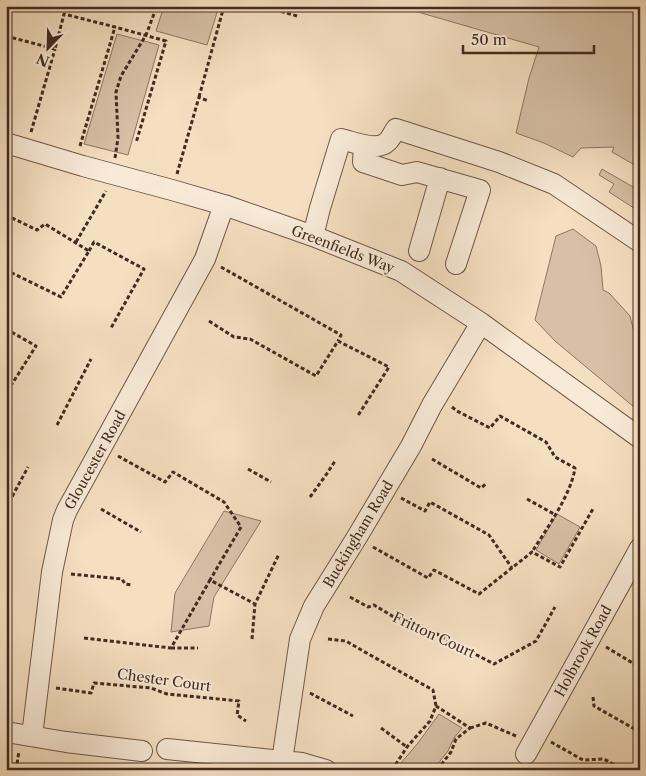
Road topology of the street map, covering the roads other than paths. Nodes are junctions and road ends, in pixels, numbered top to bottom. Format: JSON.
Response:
{"nodes":[{"id":1,"x":6,"y":143,"type":"edge"},
{"id":2,"x":364,"y":145,"type":"junction"},
{"id":3,"x":440,"y":178,"type":"junction"},
{"id":4,"x":224,"y":205,"type":"junction"},
{"id":5,"x":313,"y":236,"type":"junction"},
{"id":6,"x":640,"y":242,"type":"edge"},
{"id":7,"x":419,"y":251,"type":"dead end"},
{"id":8,"x":456,"y":264,"type":"dead end"},
{"id":9,"x":481,"y":323,"type":"junction"},
{"id":10,"x":640,"y":438,"type":"edge"},
{"id":11,"x":640,"y":548,"type":"edge"},
{"id":12,"x":6,"y":732,"type":"edge"},
{"id":13,"x":32,"y":736,"type":"junction"},
{"id":14,"x":532,"y":744,"type":"road end"},
{"id":15,"x":167,"y":749,"type":"dead end"},
{"id":16,"x":142,"y":751,"type":"dead end"},
{"id":17,"x":292,"y":762,"type":"junction"},
{"id":18,"x":326,"y":770,"type":"edge"}],
"edges":[{"from":1,"to":4,"type":"street","name":"Greenfields Way"},
{"from":2,"to":3,"type":"street"},
{"from":2,"to":5,"type":"street"},
{"from":2,"to":6,"type":"street"},
{"from":3,"to":7,"type":"street"},
{"from":3,"to":8,"type":"street"},
{"from":4,"to":5,"type":"street","name":"Greenfields Way"},
{"from":4,"to":13,"type":"street","name":"Gloucester Road"},
{"from":5,"to":9,"type":"street","name":"Greenfields Way"},
{"from":9,"to":10,"type":"street","name":"Greenfields Way"},
{"from":9,"to":17,"type":"street","name":"Buckingham Road"},
{"from":11,"to":14,"type":"street","name":"Holbrook Road"},
{"from":12,"to":13,"type":"street"},
{"from":13,"to":16,"type":"street"},
{"from":15,"to":17,"type":"street"},
{"from":17,"to":18,"type":"street"}]}
